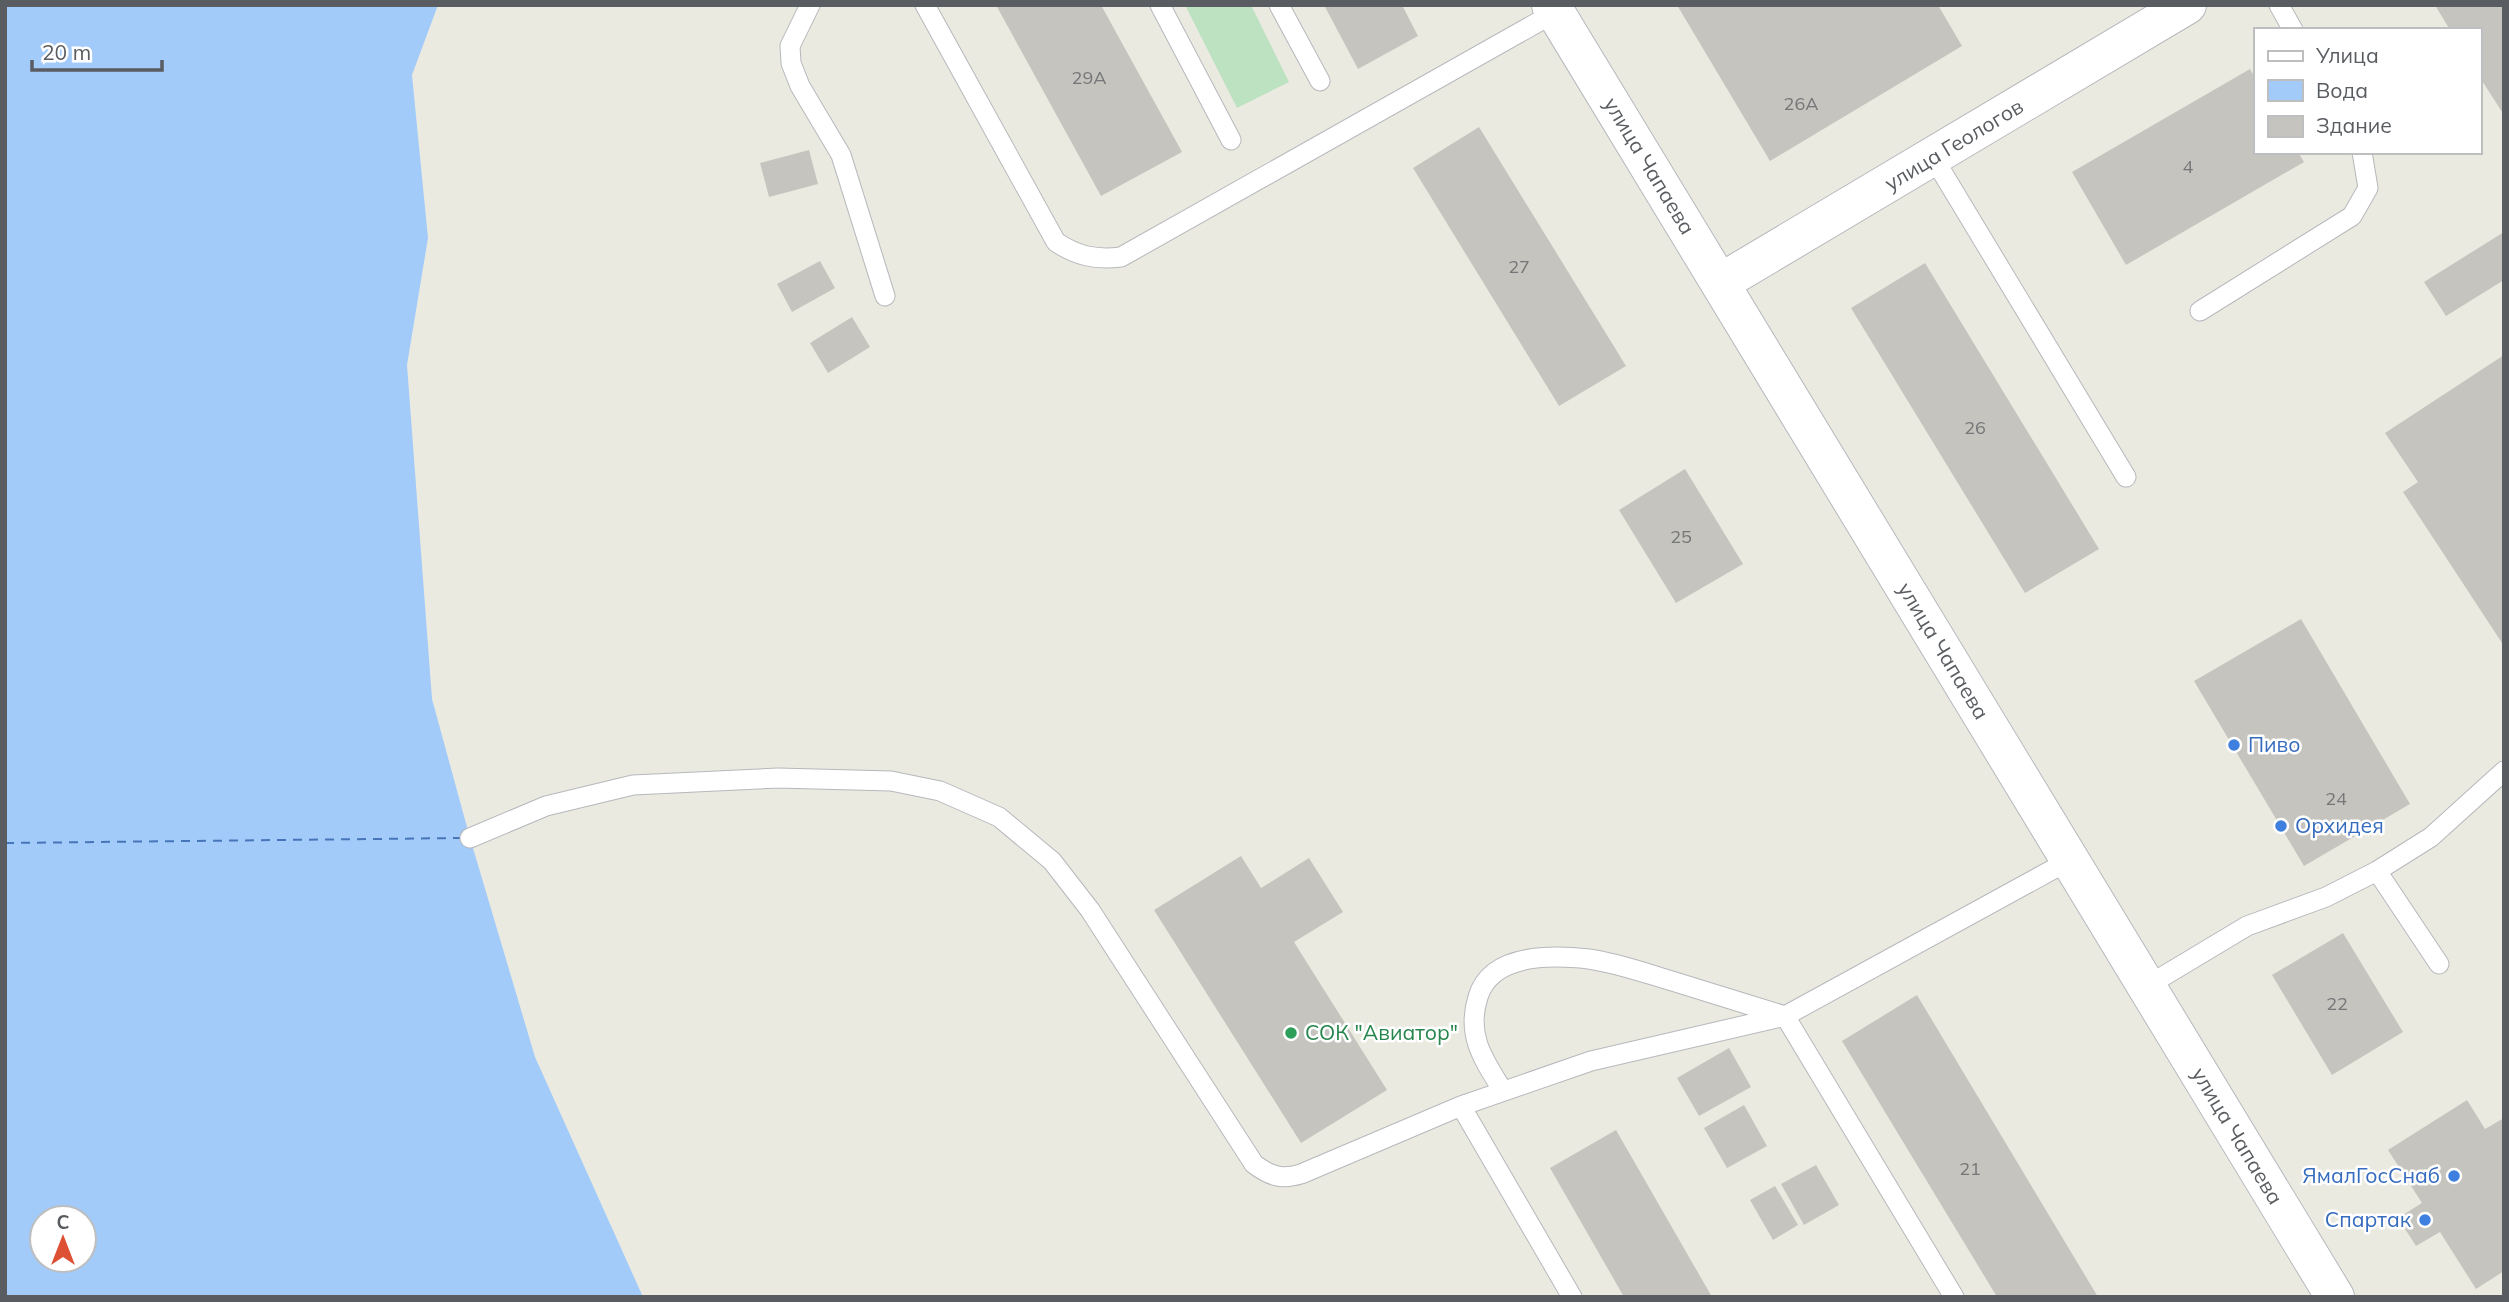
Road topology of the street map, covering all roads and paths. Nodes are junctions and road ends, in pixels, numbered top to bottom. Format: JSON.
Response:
{"nodes":[{"id":1,"x":810,"y":5,"type":"edge"},
{"id":2,"x":925,"y":5,"type":"edge"},
{"id":3,"x":1160,"y":5,"type":"edge"},
{"id":4,"x":1279,"y":5,"type":"edge"},
{"id":5,"x":2187,"y":5,"type":"edge"},
{"id":6,"x":2279,"y":5,"type":"edge"},
{"id":7,"x":1554,"y":9,"type":"edge"},
{"id":8,"x":2292,"y":28,"type":"edge"},
{"id":9,"x":1320,"y":81,"type":"dead end"},
{"id":10,"x":1231,"y":140,"type":"dead end"},
{"id":11,"x":2362,"y":154,"type":"edge"},
{"id":12,"x":1933,"y":157,"type":"junction"},
{"id":13,"x":1720,"y":284,"type":"junction"},
{"id":14,"x":885,"y":296,"type":"dead end"},
{"id":15,"x":2200,"y":311,"type":"dead end"},
{"id":16,"x":2126,"y":477,"type":"dead end"},
{"id":17,"x":2504,"y":771,"type":"edge"},
{"id":18,"x":470,"y":838,"type":"dead end"},
{"id":19,"x":2070,"y":860,"type":"junction"},
{"id":20,"x":2377,"y":872,"type":"junction"},
{"id":21,"x":2439,"y":964,"type":"dead end"},
{"id":22,"x":2147,"y":986,"type":"junction"},
{"id":23,"x":1785,"y":1016,"type":"junction"},
{"id":24,"x":1503,"y":1091,"type":"junction"},
{"id":25,"x":1461,"y":1106,"type":"junction"},
{"id":26,"x":1572,"y":1297,"type":"edge"},
{"id":27,"x":1955,"y":1297,"type":"edge"},
{"id":28,"x":2335,"y":1297,"type":"edge"}],
"edges":[{"from":1,"to":14,"type":"lane"},
{"from":2,"to":7,"type":"lane"},
{"from":3,"to":10,"type":"lane"},
{"from":4,"to":9,"type":"lane"},
{"from":5,"to":12,"type":"main road","name":"улица Геологов"},
{"from":6,"to":8,"type":"lane"},
{"from":7,"to":13,"type":"main road","name":"улица Чапаева"},
{"from":11,"to":15,"type":"lane"},
{"from":12,"to":13,"type":"main road","name":"улица Геологов"},
{"from":12,"to":16,"type":"lane"},
{"from":13,"to":19,"type":"main road","name":"улица Чапаева"},
{"from":17,"to":20,"type":"lane"},
{"from":18,"to":25,"type":"lane"},
{"from":19,"to":22,"type":"main road","name":"улица Чапаева"},
{"from":19,"to":23,"type":"lane"},
{"from":20,"to":21,"type":"lane"},
{"from":20,"to":22,"type":"lane"},
{"from":22,"to":28,"type":"main road","name":"улица Чапаева"},
{"from":23,"to":24,"type":"lane"},
{"from":23,"to":24,"type":"lane"},
{"from":23,"to":27,"type":"lane"},
{"from":24,"to":25,"type":"lane"},
{"from":25,"to":26,"type":"lane"}]}
